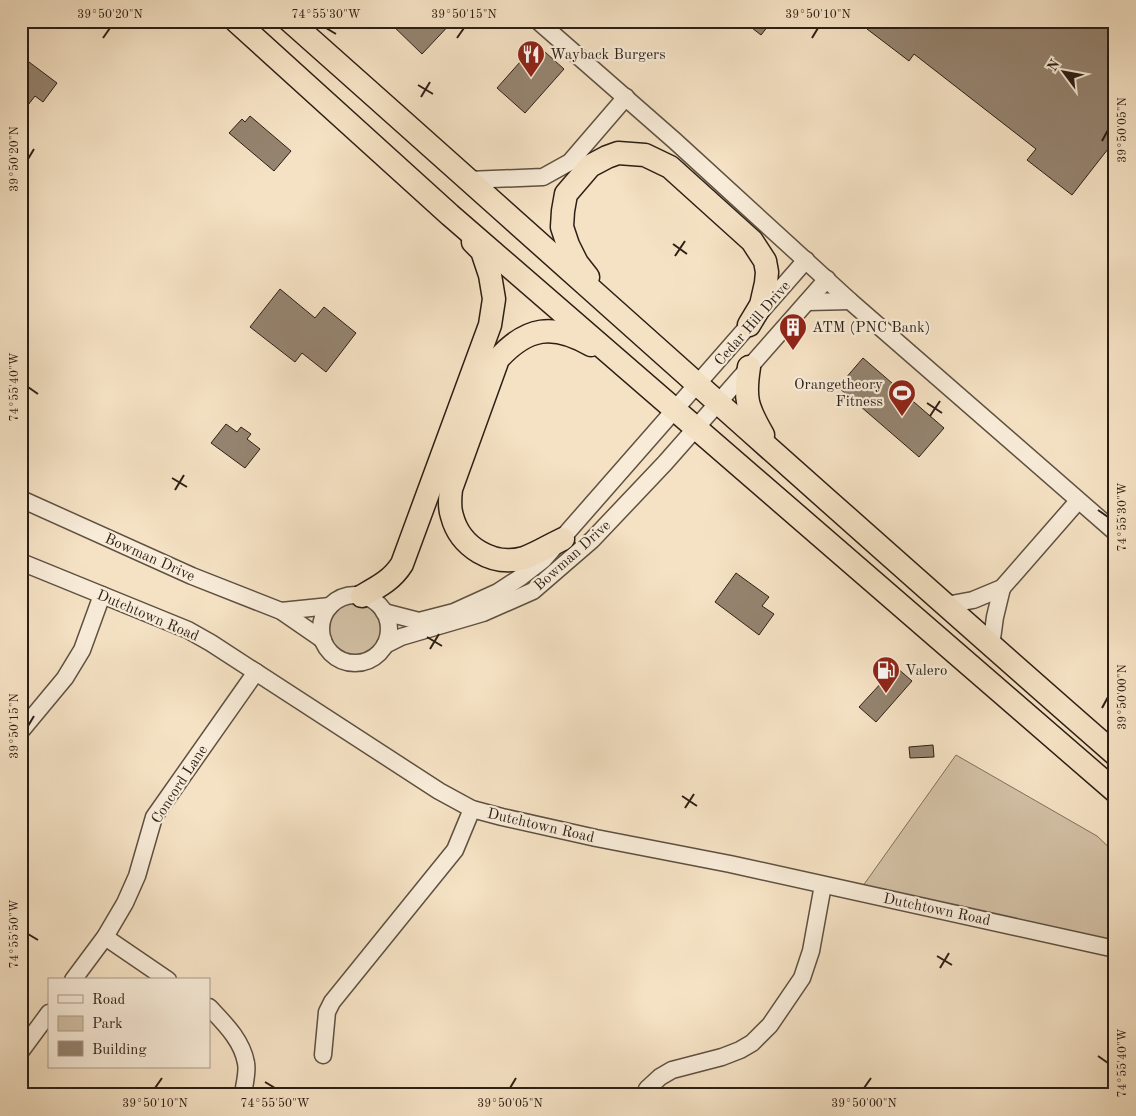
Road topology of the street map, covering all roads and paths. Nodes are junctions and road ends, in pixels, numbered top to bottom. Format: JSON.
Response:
{"nodes":[{"id":1,"x":236,"y":21,"type":"edge"},
{"id":2,"x":290,"y":21,"type":"edge"},
{"id":3,"x":538,"y":21,"type":"edge"},
{"id":4,"x":626,"y":97,"type":"junction"},
{"id":5,"x":468,"y":180,"type":"junction"},
{"id":6,"x":450,"y":215,"type":"junction"},
{"id":7,"x":806,"y":260,"type":"junction"},
{"id":8,"x":827,"y":279,"type":"junction"},
{"id":9,"x":850,"y":301,"type":"junction"},
{"id":10,"x":807,"y":302,"type":"junction"},
{"id":11,"x":609,"y":306,"type":"junction"},
{"id":12,"x":749,"y":326,"type":"junction"},
{"id":13,"x":749,"y":367,"type":"junction"},
{"id":14,"x":633,"y":374,"type":"junction"},
{"id":15,"x":697,"y":385,"type":"junction"},
{"id":16,"x":718,"y":403,"type":"junction"},
{"id":17,"x":675,"y":410,"type":"junction"},
{"id":18,"x":695,"y":429,"type":"junction"},
{"id":19,"x":771,"y":449,"type":"junction"},
{"id":20,"x":21,"y":499,"type":"edge"},
{"id":21,"x":1078,"y":501,"type":"junction"},
{"id":22,"x":1115,"y":532,"type":"edge"},
{"id":23,"x":563,"y":538,"type":"junction"},
{"id":24,"x":21,"y":562,"type":"edge"},
{"id":25,"x":1002,"y":588,"type":"junction"},
{"id":26,"x":102,"y":595,"type":"junction"},
{"id":27,"x":362,"y":596,"type":"junction"},
{"id":28,"x":946,"y":605,"type":"junction"},
{"id":29,"x":330,"y":606,"type":"junction"},
{"id":30,"x":281,"y":611,"type":"junction"},
{"id":31,"x":384,"y":612,"type":"junction"},
{"id":32,"x":323,"y":640,"type":"junction"},
{"id":33,"x":385,"y":645,"type":"junction"},
{"id":34,"x":992,"y":646,"type":"junction"},
{"id":35,"x":256,"y":672,"type":"junction"},
{"id":36,"x":21,"y":731,"type":"edge"},
{"id":37,"x":1115,"y":754,"type":"edge"},
{"id":38,"x":1115,"y":791,"type":"edge"},
{"id":39,"x":472,"y":809,"type":"junction"},
{"id":40,"x":823,"y":884,"type":"junction"},
{"id":41,"x":105,"y":937,"type":"junction"},
{"id":42,"x":1115,"y":948,"type":"edge"},
{"id":43,"x":74,"y":978,"type":"edge"},
{"id":44,"x":165,"y":978,"type":"edge"},
{"id":45,"x":210,"y":1008,"type":"edge"},
{"id":46,"x":48,"y":1014,"type":"edge"},
{"id":47,"x":21,"y":1051,"type":"edge"},
{"id":48,"x":323,"y":1055,"type":"dead end"},
{"id":49,"x":647,"y":1089,"type":"dead end"},
{"id":50,"x":243,"y":1095,"type":"edge"}],
"edges":[{"from":1,"to":6,"type":"highway"},
{"from":2,"to":5,"type":"highway"},
{"from":3,"to":4,"type":"street"},
{"from":4,"to":5,"type":"street"},
{"from":4,"to":7,"type":"street"},
{"from":5,"to":11,"type":"highway"},
{"from":6,"to":14,"type":"highway"},
{"from":6,"to":27,"type":"highway"},
{"from":7,"to":8,"type":"street"},
{"from":7,"to":12,"type":"street","name":"Cedar Hill Drive"},
{"from":8,"to":9,"type":"street"},
{"from":8,"to":10,"type":"street","name":"Cedar Hill Drive"},
{"from":9,"to":10,"type":"street"},
{"from":9,"to":21,"type":"street"},
{"from":10,"to":13,"type":"street","name":"Cedar Hill Drive"},
{"from":11,"to":12,"type":"highway"},
{"from":11,"to":15,"type":"highway"},
{"from":12,"to":15,"type":"street","name":"Cedar Hill Drive"},
{"from":13,"to":16,"type":"street","name":"Cedar Hill Drive"},
{"from":13,"to":19,"type":"highway"},
{"from":14,"to":17,"type":"highway"},
{"from":14,"to":23,"type":"highway"},
{"from":15,"to":16,"type":"highway"},
{"from":15,"to":17,"type":"street","name":"Bowman Drive"},
{"from":16,"to":18,"type":"street","name":"Bowman Drive"},
{"from":16,"to":19,"type":"highway"},
{"from":17,"to":18,"type":"highway"},
{"from":17,"to":23,"type":"street","name":"Bowman Drive"},
{"from":18,"to":33,"type":"street","name":"Bowman Drive"},
{"from":18,"to":38,"type":"highway"},
{"from":19,"to":28,"type":"highway"},
{"from":20,"to":30,"type":"street","name":"Bowman Drive"},
{"from":21,"to":22,"type":"street"},
{"from":21,"to":25,"type":"street"},
{"from":23,"to":31,"type":"street","name":"Bowman Drive"},
{"from":24,"to":26,"type":"street","name":"Dutchtown Road"},
{"from":25,"to":28,"type":"street"},
{"from":25,"to":34,"type":"street"},
{"from":26,"to":35,"type":"street","name":"Dutchtown Road"},
{"from":26,"to":36,"type":"street"},
{"from":27,"to":29,"type":"street"},
{"from":27,"to":31,"type":"street"},
{"from":28,"to":34,"type":"highway"},
{"from":29,"to":30,"type":"street","name":"Bowman Drive"},
{"from":29,"to":32,"type":"street"},
{"from":30,"to":32,"type":"street","name":"Bowman Drive"},
{"from":31,"to":33,"type":"street"},
{"from":32,"to":33,"type":"street"},
{"from":34,"to":37,"type":"highway"},
{"from":35,"to":39,"type":"street","name":"Dutchtown Road"},
{"from":35,"to":41,"type":"street","name":"Concord Lane"},
{"from":39,"to":40,"type":"street","name":"Dutchtown Road"},
{"from":39,"to":48,"type":"street"},
{"from":40,"to":42,"type":"street","name":"Dutchtown Road"},
{"from":40,"to":49,"type":"street"},
{"from":41,"to":43,"type":"street","name":"Concord Lane"},
{"from":41,"to":44,"type":"street"},
{"from":45,"to":50,"type":"street"},
{"from":46,"to":47,"type":"street"}]}
